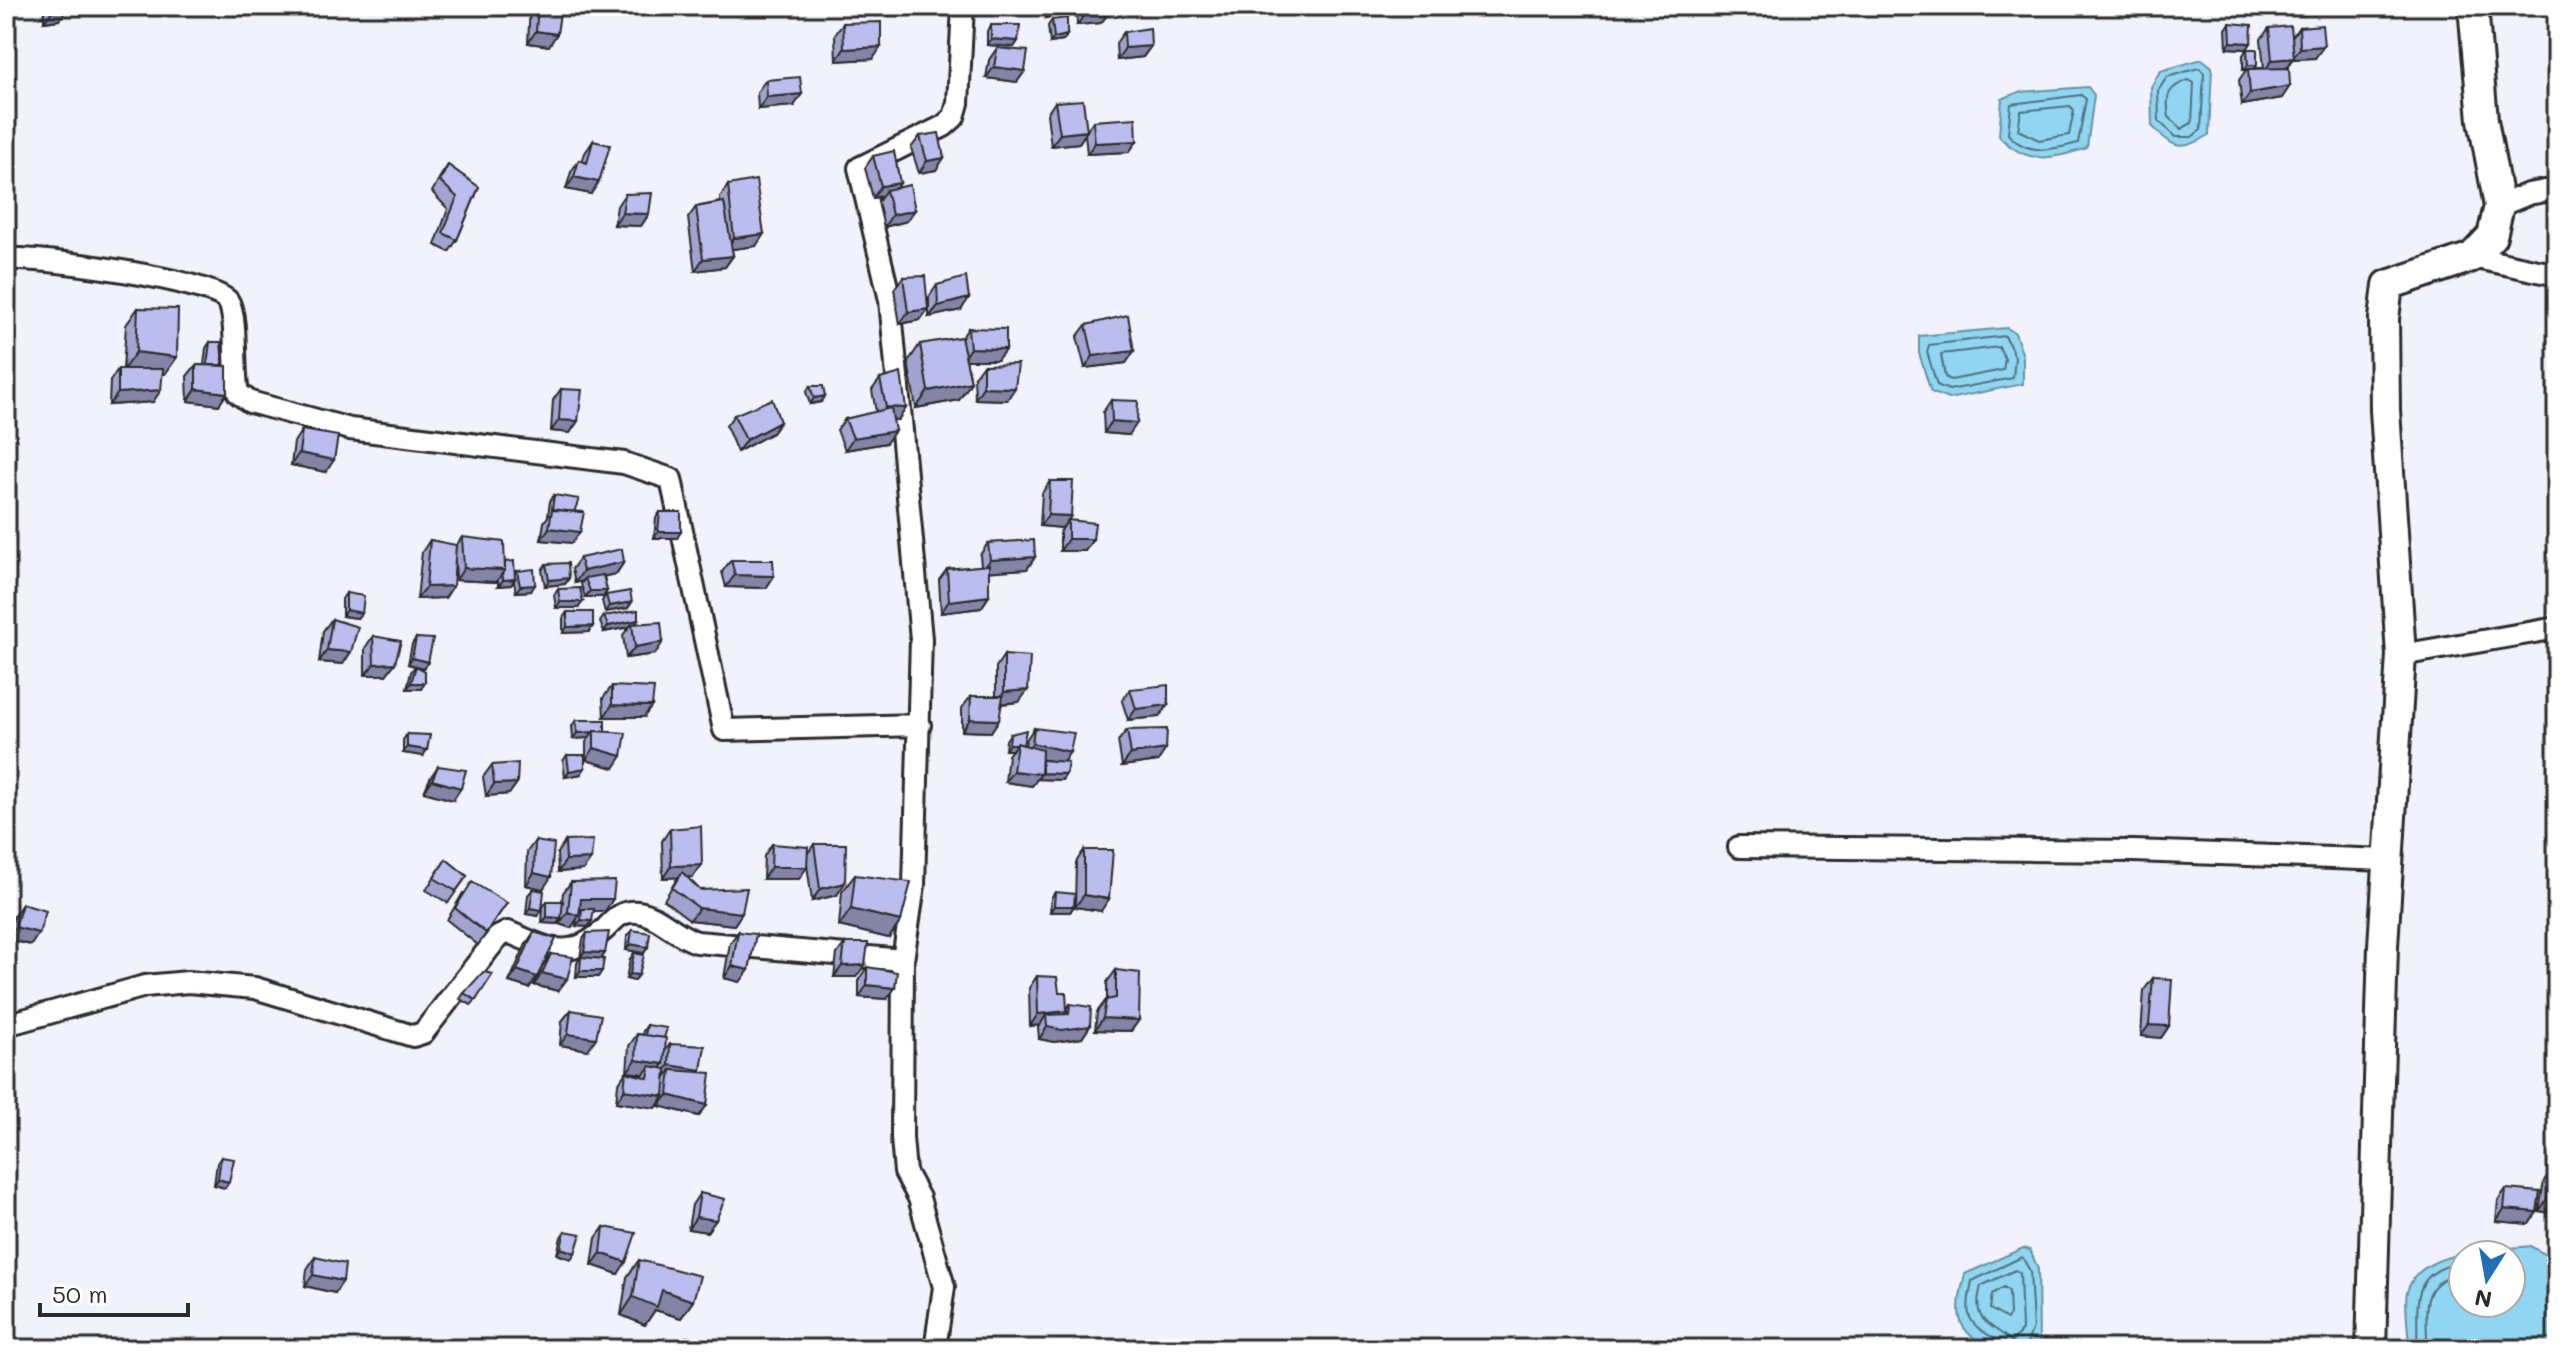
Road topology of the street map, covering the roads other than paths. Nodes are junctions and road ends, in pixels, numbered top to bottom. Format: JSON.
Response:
{"nodes":[{"id":1,"x":963,"y":6,"type":"edge"},
{"id":2,"x":2473,"y":6,"type":"edge"},
{"id":3,"x":2557,"y":189,"type":"edge"},
{"id":4,"x":2499,"y":206,"type":"junction"},
{"id":5,"x":2472,"y":257,"type":"junction"},
{"id":6,"x":6,"y":259,"type":"edge"},
{"id":7,"x":2557,"y":275,"type":"edge"},
{"id":8,"x":2557,"y":628,"type":"edge"},
{"id":9,"x":2401,"y":655,"type":"junction"},
{"id":10,"x":920,"y":725,"type":"junction"},
{"id":11,"x":1739,"y":847,"type":"dead end"},
{"id":12,"x":2388,"y":860,"type":"junction"},
{"id":13,"x":903,"y":960,"type":"junction"},
{"id":14,"x":6,"y":1025,"type":"edge"},
{"id":15,"x":935,"y":1349,"type":"edge"},
{"id":16,"x":2371,"y":1349,"type":"edge"}],
"edges":[{"from":1,"to":10,"type":"street"},
{"from":2,"to":4,"type":"main road"},
{"from":3,"to":4,"type":"street"},
{"from":4,"to":5,"type":"main road"},
{"from":5,"to":7,"type":"street"},
{"from":5,"to":9,"type":"main road"},
{"from":6,"to":10,"type":"street"},
{"from":8,"to":9,"type":"street"},
{"from":9,"to":12,"type":"main road"},
{"from":10,"to":13,"type":"street"},
{"from":11,"to":12,"type":"street"},
{"from":12,"to":16,"type":"main road"},
{"from":13,"to":14,"type":"street"},
{"from":13,"to":15,"type":"street"}]}
